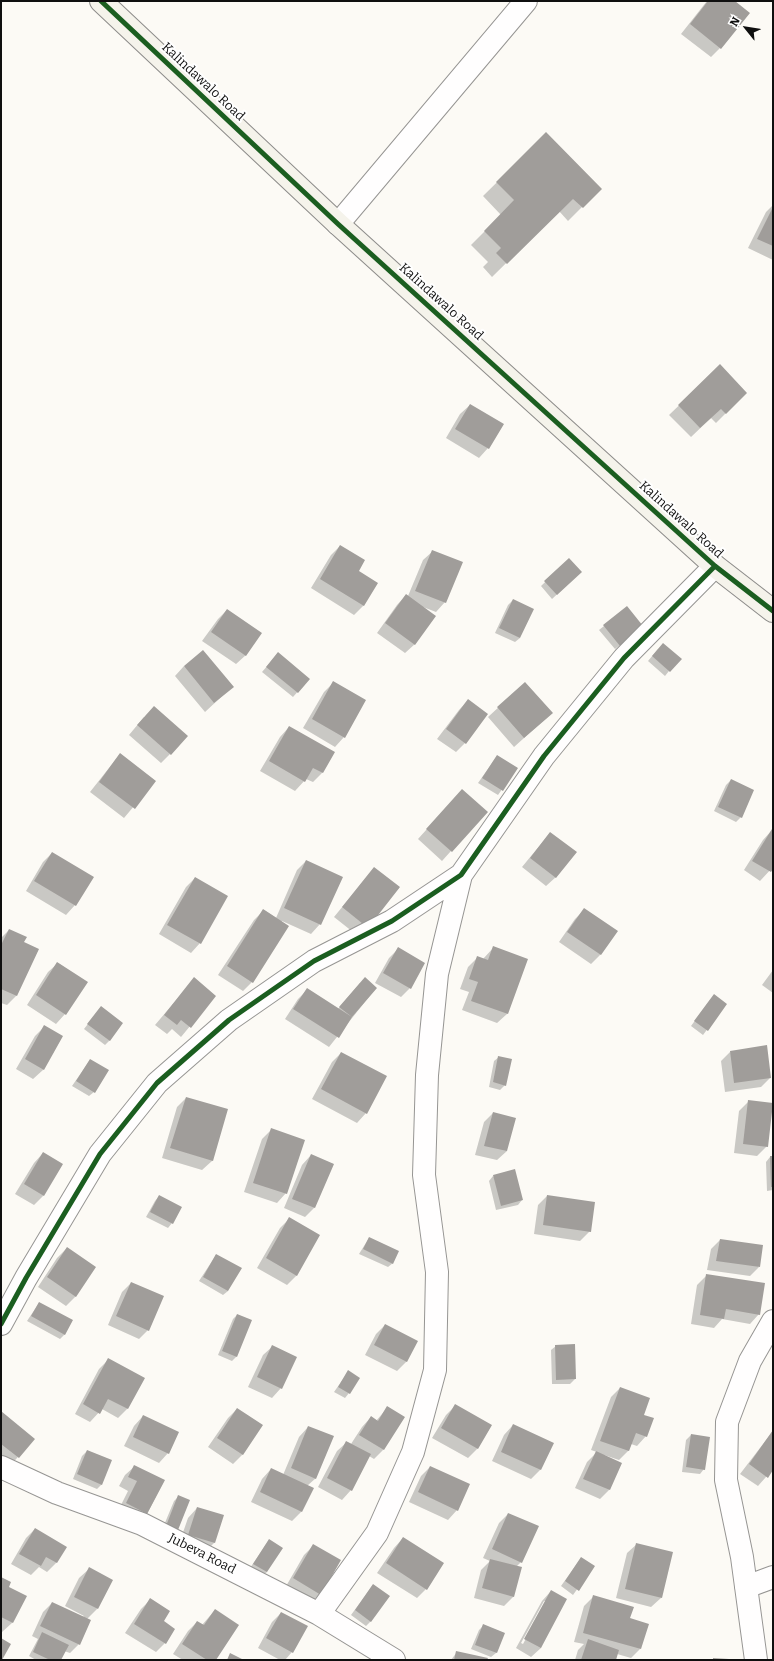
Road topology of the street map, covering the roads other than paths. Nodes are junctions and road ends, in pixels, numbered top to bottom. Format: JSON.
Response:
{"nodes":[{"id":1,"x":101,"y":1,"type":"edge"},
{"id":2,"x":526,"y":1,"type":"edge"},
{"id":3,"x":338,"y":224,"type":"junction"},
{"id":4,"x":715,"y":566,"type":"junction"},
{"id":5,"x":773,"y":611,"type":"edge"},
{"id":6,"x":461,"y":875,"type":"junction"},
{"id":7,"x":773,"y":1321,"type":"edge"},
{"id":8,"x":1,"y":1324,"type":"edge"},
{"id":9,"x":1,"y":1467,"type":"edge"},
{"id":10,"x":773,"y":1577,"type":"edge"},
{"id":11,"x":746,"y":1587,"type":"junction"},
{"id":12,"x":319,"y":1614,"type":"junction"},
{"id":13,"x":394,"y":1660,"type":"edge"},
{"id":14,"x":756,"y":1660,"type":"edge"}],
"edges":[{"from":1,"to":3,"type":"street","name":"Kalindawalo Road"},
{"from":2,"to":3,"type":"street"},
{"from":3,"to":4,"type":"street","name":"Kalindawalo Road"},
{"from":4,"to":5,"type":"street","name":"Kalindawalo Road"},
{"from":4,"to":6,"type":"street"},
{"from":6,"to":8,"type":"street"},
{"from":6,"to":12,"type":"street"},
{"from":7,"to":11,"type":"street"},
{"from":9,"to":12,"type":"street","name":"Jubeva Road"},
{"from":10,"to":11,"type":"street"},
{"from":11,"to":14,"type":"street"},
{"from":12,"to":13,"type":"street","name":"Jubeva Road"}]}
